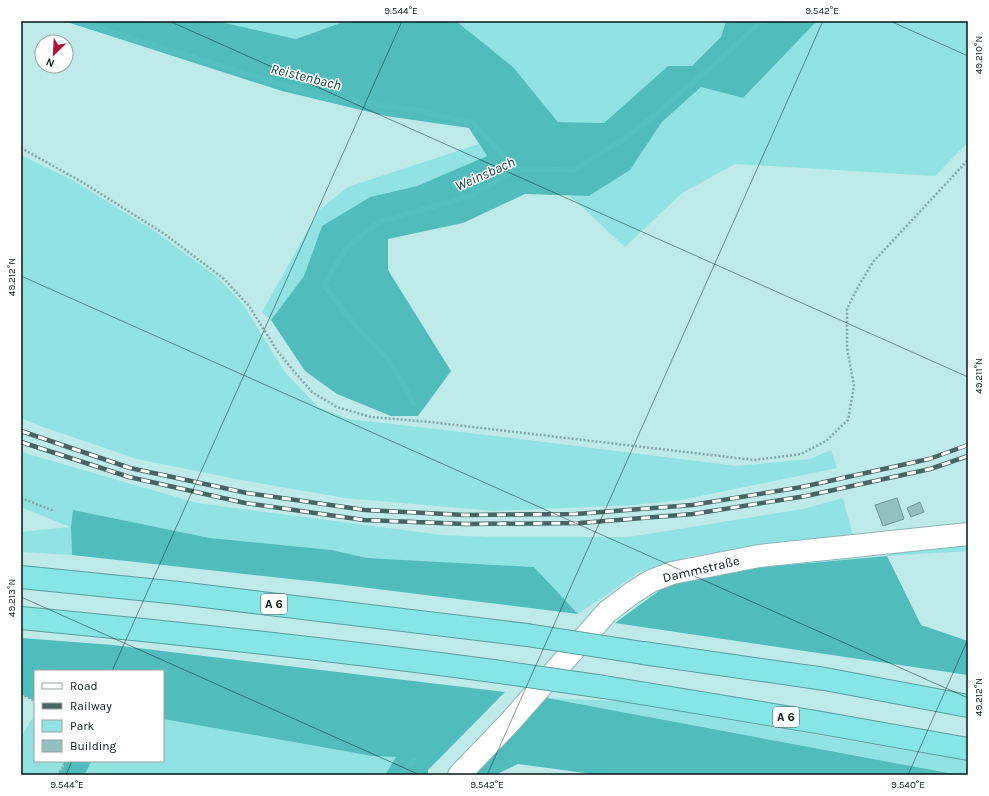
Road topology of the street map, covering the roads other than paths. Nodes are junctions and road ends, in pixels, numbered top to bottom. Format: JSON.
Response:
{"nodes":[{"id":1,"x":968,"y":534,"type":"edge"},
{"id":2,"x":21,"y":577,"type":"edge"},
{"id":3,"x":21,"y":618,"type":"edge"},
{"id":4,"x":968,"y":706,"type":"edge"},
{"id":5,"x":968,"y":749,"type":"edge"},
{"id":6,"x":459,"y":775,"type":"edge"}],
"edges":[{"from":1,"to":6,"type":"street","name":"Dammstraße"},
{"from":2,"to":4,"type":"highway","number":"A 6","bridge":true},
{"from":3,"to":5,"type":"highway","number":"A 6","bridge":true}]}
